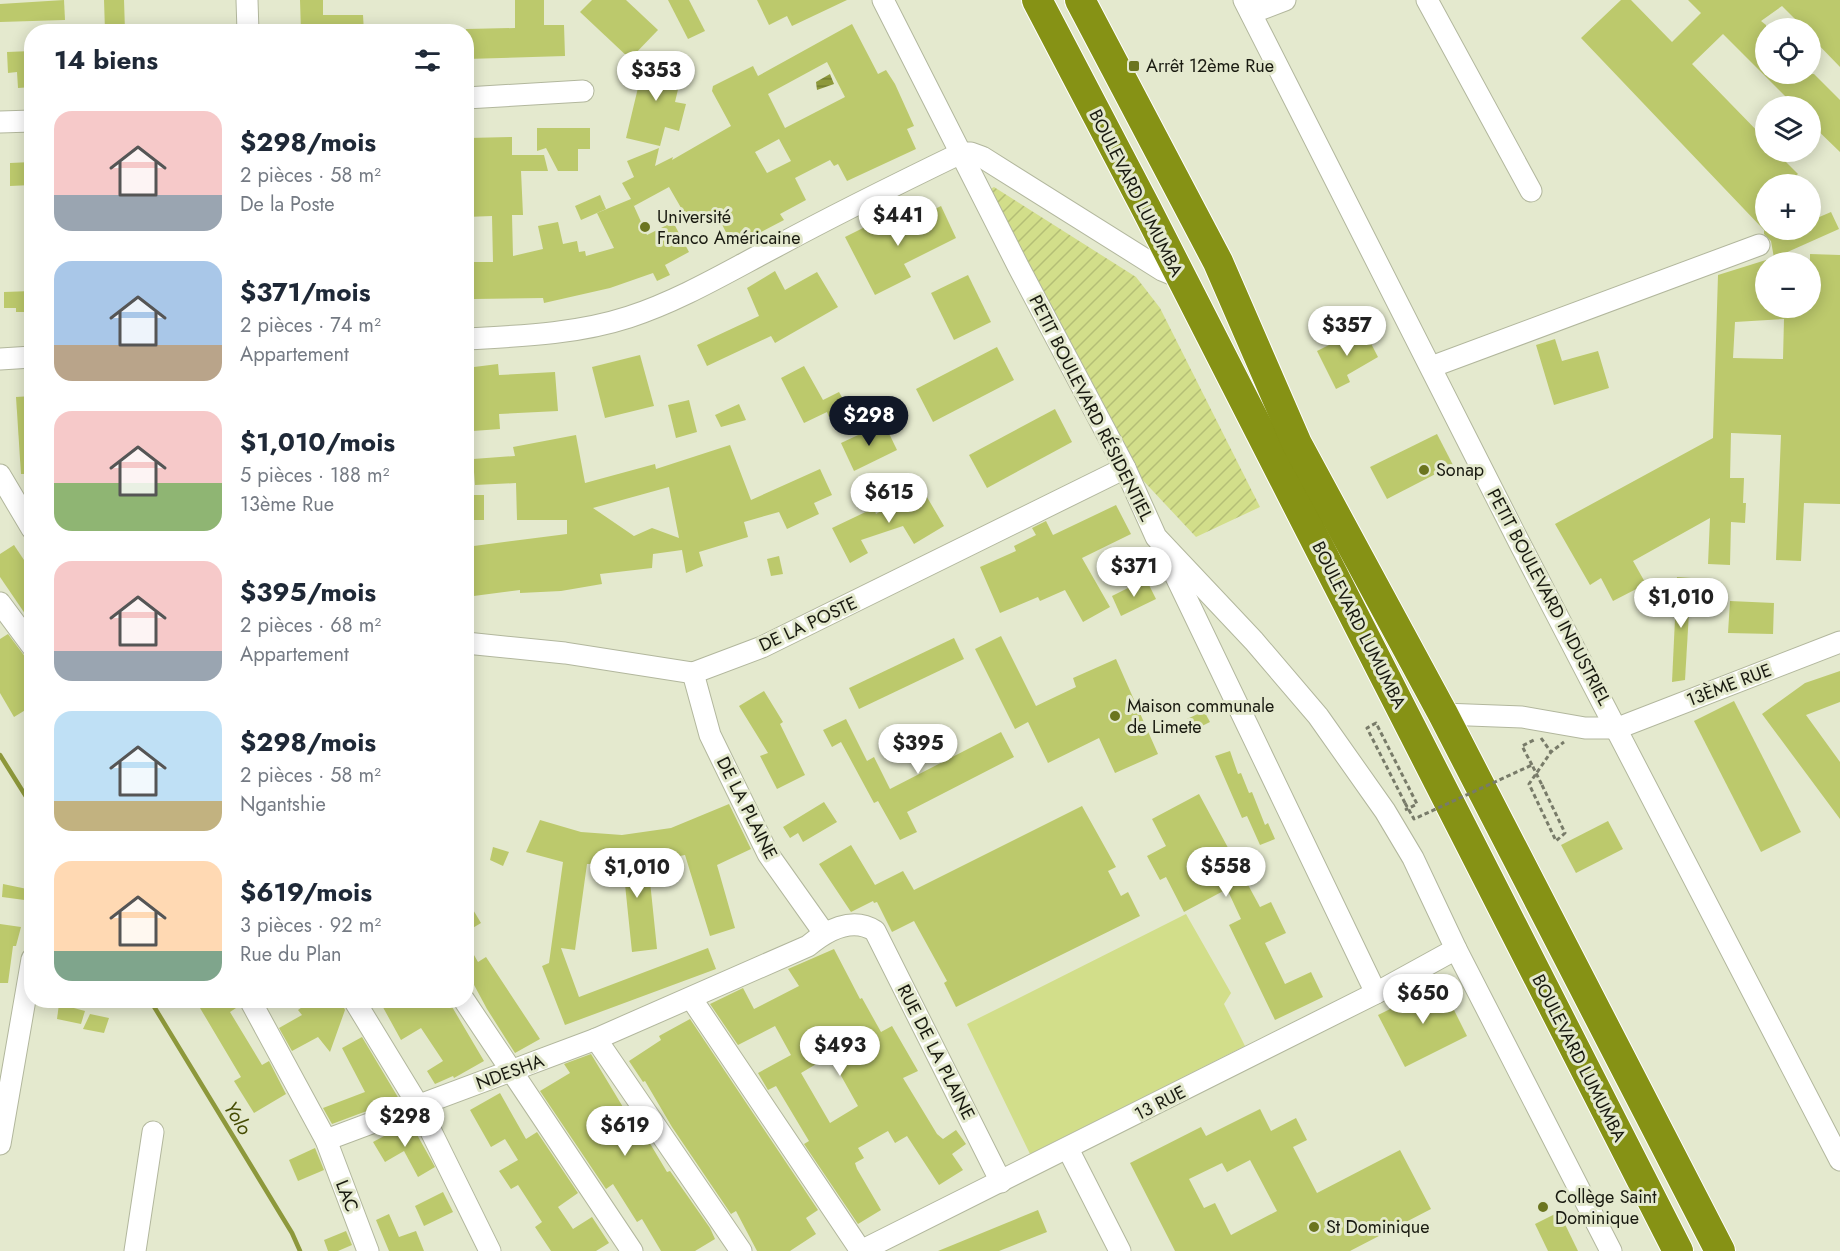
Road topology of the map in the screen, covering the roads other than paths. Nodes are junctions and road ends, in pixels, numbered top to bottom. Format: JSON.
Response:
{"nodes":[{"id":1,"x":247,"y":0,"type":"edge"},
{"id":2,"x":883,"y":0,"type":"edge"},
{"id":3,"x":1037,"y":0,"type":"edge"},
{"id":4,"x":1080,"y":0,"type":"edge"},
{"id":5,"x":1285,"y":0,"type":"edge"},
{"id":6,"x":1427,"y":0,"type":"edge"},
{"id":7,"x":1247,"y":7,"type":"edge"},
{"id":8,"x":248,"y":24,"type":"edge"},
{"id":9,"x":583,"y":91,"type":"dead end"},
{"id":10,"x":474,"y":98,"type":"edge"},
{"id":11,"x":24,"y":121,"type":"edge"},
{"id":12,"x":0,"y":122,"type":"edge"},
{"id":13,"x":961,"y":153,"type":"junction"},
{"id":14,"x":1531,"y":191,"type":"dead end"},
{"id":15,"x":1760,"y":245,"type":"dead end"},
{"id":16,"x":1179,"y":277,"type":"junction"},
{"id":17,"x":474,"y":339,"type":"edge"},
{"id":18,"x":24,"y":358,"type":"edge"},
{"id":19,"x":0,"y":359,"type":"edge"},
{"id":20,"x":1431,"y":367,"type":"junction"},
{"id":21,"x":1125,"y":468,"type":"junction"},
{"id":22,"x":0,"y":475,"type":"edge"},
{"id":23,"x":24,"y":516,"type":"edge"},
{"id":24,"x":1156,"y":537,"type":"junction"},
{"id":25,"x":0,"y":603,"type":"edge"},
{"id":26,"x":24,"y":635,"type":"edge"},
{"id":27,"x":1840,"y":642,"type":"edge"},
{"id":28,"x":474,"y":644,"type":"edge"},
{"id":29,"x":693,"y":673,"type":"junction"},
{"id":30,"x":1443,"y":714,"type":"junction"},
{"id":31,"x":1617,"y":728,"type":"junction"},
{"id":32,"x":866,"y":925,"type":"joint"},
{"id":33,"x":824,"y":933,"type":"junction"},
{"id":34,"x":1456,"y":949,"type":"junction"},
{"id":35,"x":1376,"y":993,"type":"junction"},
{"id":36,"x":692,"y":998,"type":"junction"},
{"id":37,"x":24,"y":1005,"type":"edge"},
{"id":38,"x":254,"y":1008,"type":"edge"},
{"id":39,"x":359,"y":1008,"type":"edge"},
{"id":40,"x":469,"y":1008,"type":"edge"},
{"id":41,"x":597,"y":1040,"type":"junction"},
{"id":42,"x":511,"y":1072,"type":"junction"},
{"id":43,"x":418,"y":1105,"type":"junction"},
{"id":44,"x":153,"y":1132,"type":"dead end"},
{"id":45,"x":326,"y":1140,"type":"junction"},
{"id":46,"x":0,"y":1144,"type":"edge"},
{"id":47,"x":1068,"y":1149,"type":"junction"},
{"id":48,"x":1840,"y":1160,"type":"edge"},
{"id":49,"x":1002,"y":1182,"type":"junction"},
{"id":50,"x":135,"y":1251,"type":"edge"},
{"id":51,"x":368,"y":1251,"type":"edge"},
{"id":52,"x":490,"y":1251,"type":"edge"},
{"id":53,"x":632,"y":1251,"type":"edge"},
{"id":54,"x":741,"y":1251,"type":"edge"},
{"id":55,"x":861,"y":1251,"type":"edge"},
{"id":56,"x":1120,"y":1251,"type":"edge"},
{"id":57,"x":1611,"y":1251,"type":"edge"},
{"id":58,"x":1678,"y":1251,"type":"edge"},
{"id":59,"x":1720,"y":1251,"type":"edge"}],
"edges":[{"from":1,"to":8,"type":"street"},
{"from":2,"to":13,"type":"street","name":"PETIT BOULEVARD RÉSIDENTIEL"},
{"from":3,"to":16,"type":"highway","name":"BOULEVARD LUMUMBA"},
{"from":4,"to":30,"type":"highway","name":"BOULEVARD LUMUMBA"},
{"from":5,"to":7,"type":"street"},
{"from":6,"to":14,"type":"street"},
{"from":7,"to":20,"type":"street","name":"PETIT BOULEVARD INDUSTRIEL"},
{"from":9,"to":10,"type":"street"},
{"from":11,"to":12,"type":"street"},
{"from":13,"to":16,"type":"street"},
{"from":13,"to":17,"type":"street"},
{"from":13,"to":21,"type":"street","name":"PETIT BOULEVARD RÉSIDENTIEL"},
{"from":15,"to":20,"type":"street"},
{"from":16,"to":58,"type":"highway","name":"BOULEVARD LUMUMBA"},
{"from":18,"to":19,"type":"street"},
{"from":20,"to":31,"type":"street","name":"PETIT BOULEVARD INDUSTRIEL"},
{"from":21,"to":24,"type":"street","name":"PETIT BOULEVARD RÉSIDENTIEL"},
{"from":21,"to":29,"type":"street","name":"DE LA POSTE"},
{"from":22,"to":23,"type":"street"},
{"from":24,"to":34,"type":"street","name":"PETIT BOULEVARD RÉSIDENTIEL"},
{"from":24,"to":35,"type":"street"},
{"from":25,"to":26,"type":"street"},
{"from":27,"to":31,"type":"street","name":"13ÈME RUE"},
{"from":28,"to":29,"type":"street","name":"DE LA POSTE"},
{"from":29,"to":33,"type":"street","name":"DE LA PLAINE"},
{"from":30,"to":31,"type":"street"},
{"from":30,"to":59,"type":"highway","name":"BOULEVARD LUMUMBA"},
{"from":31,"to":48,"type":"street","name":"PETIT BOULEVARD INDUSTRIEL"},
{"from":32,"to":33,"type":"street","name":"NDESHA"},
{"from":32,"to":49,"type":"street","name":"RUE DE LA PLAINE"},
{"from":33,"to":36,"type":"street","name":"NDESHA"},
{"from":34,"to":35,"type":"street","name":"13 RUE"},
{"from":34,"to":57,"type":"street","name":"PETIT BOULEVARD RÉSIDENTIEL"},
{"from":35,"to":47,"type":"street","name":"13 RUE"},
{"from":36,"to":41,"type":"street","name":"NDESHA"},
{"from":36,"to":55,"type":"street"},
{"from":37,"to":46,"type":"street"},
{"from":38,"to":45,"type":"street","name":"LAC"},
{"from":39,"to":43,"type":"street"},
{"from":40,"to":42,"type":"street"},
{"from":41,"to":42,"type":"street","name":"NDESHA"},
{"from":41,"to":54,"type":"street"},
{"from":42,"to":43,"type":"street","name":"NDESHA"},
{"from":42,"to":53,"type":"street"},
{"from":43,"to":45,"type":"street","name":"NDESHA"},
{"from":43,"to":52,"type":"street"},
{"from":44,"to":50,"type":"street"},
{"from":45,"to":51,"type":"street","name":"LAC"},
{"from":47,"to":49,"type":"street","name":"13 RUE"},
{"from":47,"to":56,"type":"street"},
{"from":49,"to":55,"type":"street","name":"13 RUE"}]}
